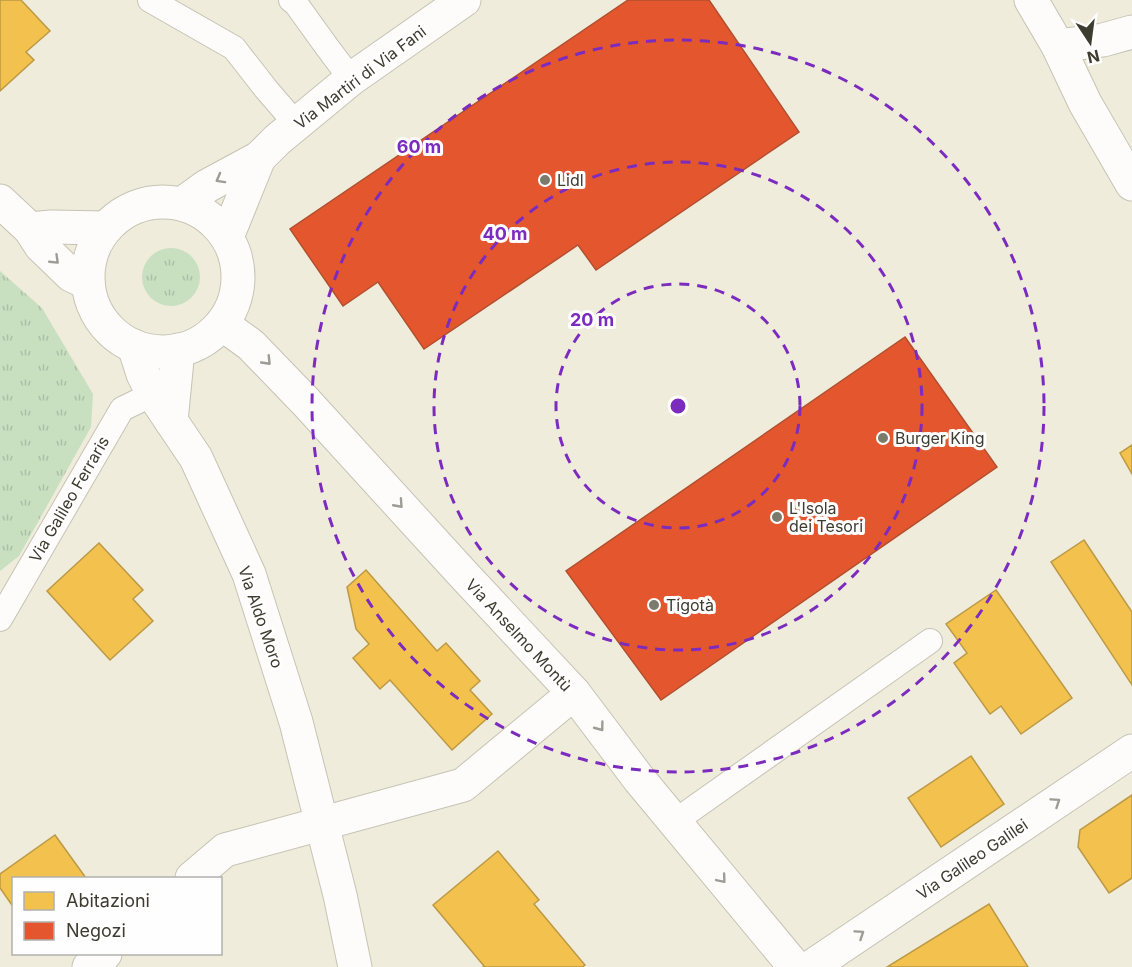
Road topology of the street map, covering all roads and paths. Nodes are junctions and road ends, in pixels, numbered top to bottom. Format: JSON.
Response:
{"nodes":[{"id":1,"x":150,"y":0,"type":"edge"},
{"id":2,"x":291,"y":0,"type":"edge"},
{"id":3,"x":464,"y":0,"type":"edge"},
{"id":4,"x":1031,"y":0,"type":"edge"},
{"id":5,"x":1132,"y":32,"type":"edge"},
{"id":6,"x":1059,"y":46,"type":"junction"},
{"id":7,"x":351,"y":79,"type":"junction"},
{"id":8,"x":297,"y":125,"type":"junction"},
{"id":9,"x":259,"y":158,"type":"junction"},
{"id":10,"x":1132,"y":184,"type":"edge"},
{"id":11,"x":0,"y":201,"type":"edge"},
{"id":12,"x":182,"y":204,"type":"junction"},
{"id":13,"x":106,"y":228,"type":"junction"},
{"id":14,"x":30,"y":229,"type":"junction"},
{"id":15,"x":227,"y":237,"type":"junction"},
{"id":16,"x":88,"y":283,"type":"junction"},
{"id":17,"x":222,"y":324,"type":"junction"},
{"id":18,"x":134,"y":346,"type":"junction"},
{"id":19,"x":178,"y":350,"type":"junction"},
{"id":20,"x":153,"y":394,"type":"junction"},
{"id":21,"x":171,"y":421,"type":"junction"},
{"id":22,"x":0,"y":620,"type":"edge"},
{"id":23,"x":930,"y":641,"type":"dead end"},
{"id":24,"x":574,"y":693,"type":"junction"},
{"id":25,"x":1132,"y":751,"type":"edge"},
{"id":26,"x":674,"y":822,"type":"junction"},
{"id":27,"x":322,"y":825,"type":"junction"},
{"id":28,"x":194,"y":877,"type":"edge"},
{"id":29,"x":104,"y":955,"type":"edge"},
{"id":30,"x":89,"y":967,"type":"edge"},
{"id":31,"x":355,"y":967,"type":"edge"},
{"id":32,"x":795,"y":967,"type":"edge"},
{"id":33,"x":811,"y":967,"type":"edge"}],
"edges":[{"from":1,"to":8,"type":"lane"},
{"from":2,"to":7,"type":"lane"},
{"from":3,"to":7,"type":"street","name":"Via Martiri di Via Fani"},
{"from":4,"to":6,"type":"street"},
{"from":5,"to":6,"type":"street"},
{"from":6,"to":10,"type":"street"},
{"from":7,"to":8,"type":"street","name":"Via Martiri di Via Fani"},
{"from":8,"to":9,"type":"street","name":"Via Martiri di Via Fani"},
{"from":9,"to":12,"type":"street","name":"Via Martiri di Via Fani","one_way":true},
{"from":9,"to":15,"type":"street","name":"Via Martiri di Via Fani"},
{"from":11,"to":14,"type":"street"},
{"from":12,"to":13,"type":"street"},
{"from":12,"to":15,"type":"street"},
{"from":13,"to":14,"type":"street"},
{"from":13,"to":16,"type":"street"},
{"from":14,"to":16,"type":"street","one_way":true},
{"from":15,"to":17,"type":"street"},
{"from":16,"to":18,"type":"street"},
{"from":17,"to":19,"type":"street"},
{"from":17,"to":24,"type":"street","name":"Via Anselmo Montù","one_way":true},
{"from":18,"to":19,"type":"street"},
{"from":18,"to":20,"type":"street","name":"Via Aldo Moro"},
{"from":19,"to":21,"type":"street"},
{"from":20,"to":21,"type":"street","name":"Via Aldo Moro"},
{"from":20,"to":22,"type":"lane","name":"Via Galileo Ferraris"},
{"from":21,"to":27,"type":"street","name":"Via Aldo Moro"},
{"from":23,"to":26,"type":"lane"},
{"from":24,"to":26,"type":"street","name":"Via Anselmo Montù","one_way":true},
{"from":24,"to":27,"type":"street"},
{"from":33,"to":25,"type":"street","name":"Via Galileo Galilei","one_way":true},
{"from":26,"to":32,"type":"street","name":"Via Anselmo Montù","one_way":true},
{"from":27,"to":28,"type":"street"},
{"from":27,"to":31,"type":"street","name":"Via Aldo Moro"},
{"from":29,"to":30,"type":"street"}]}
